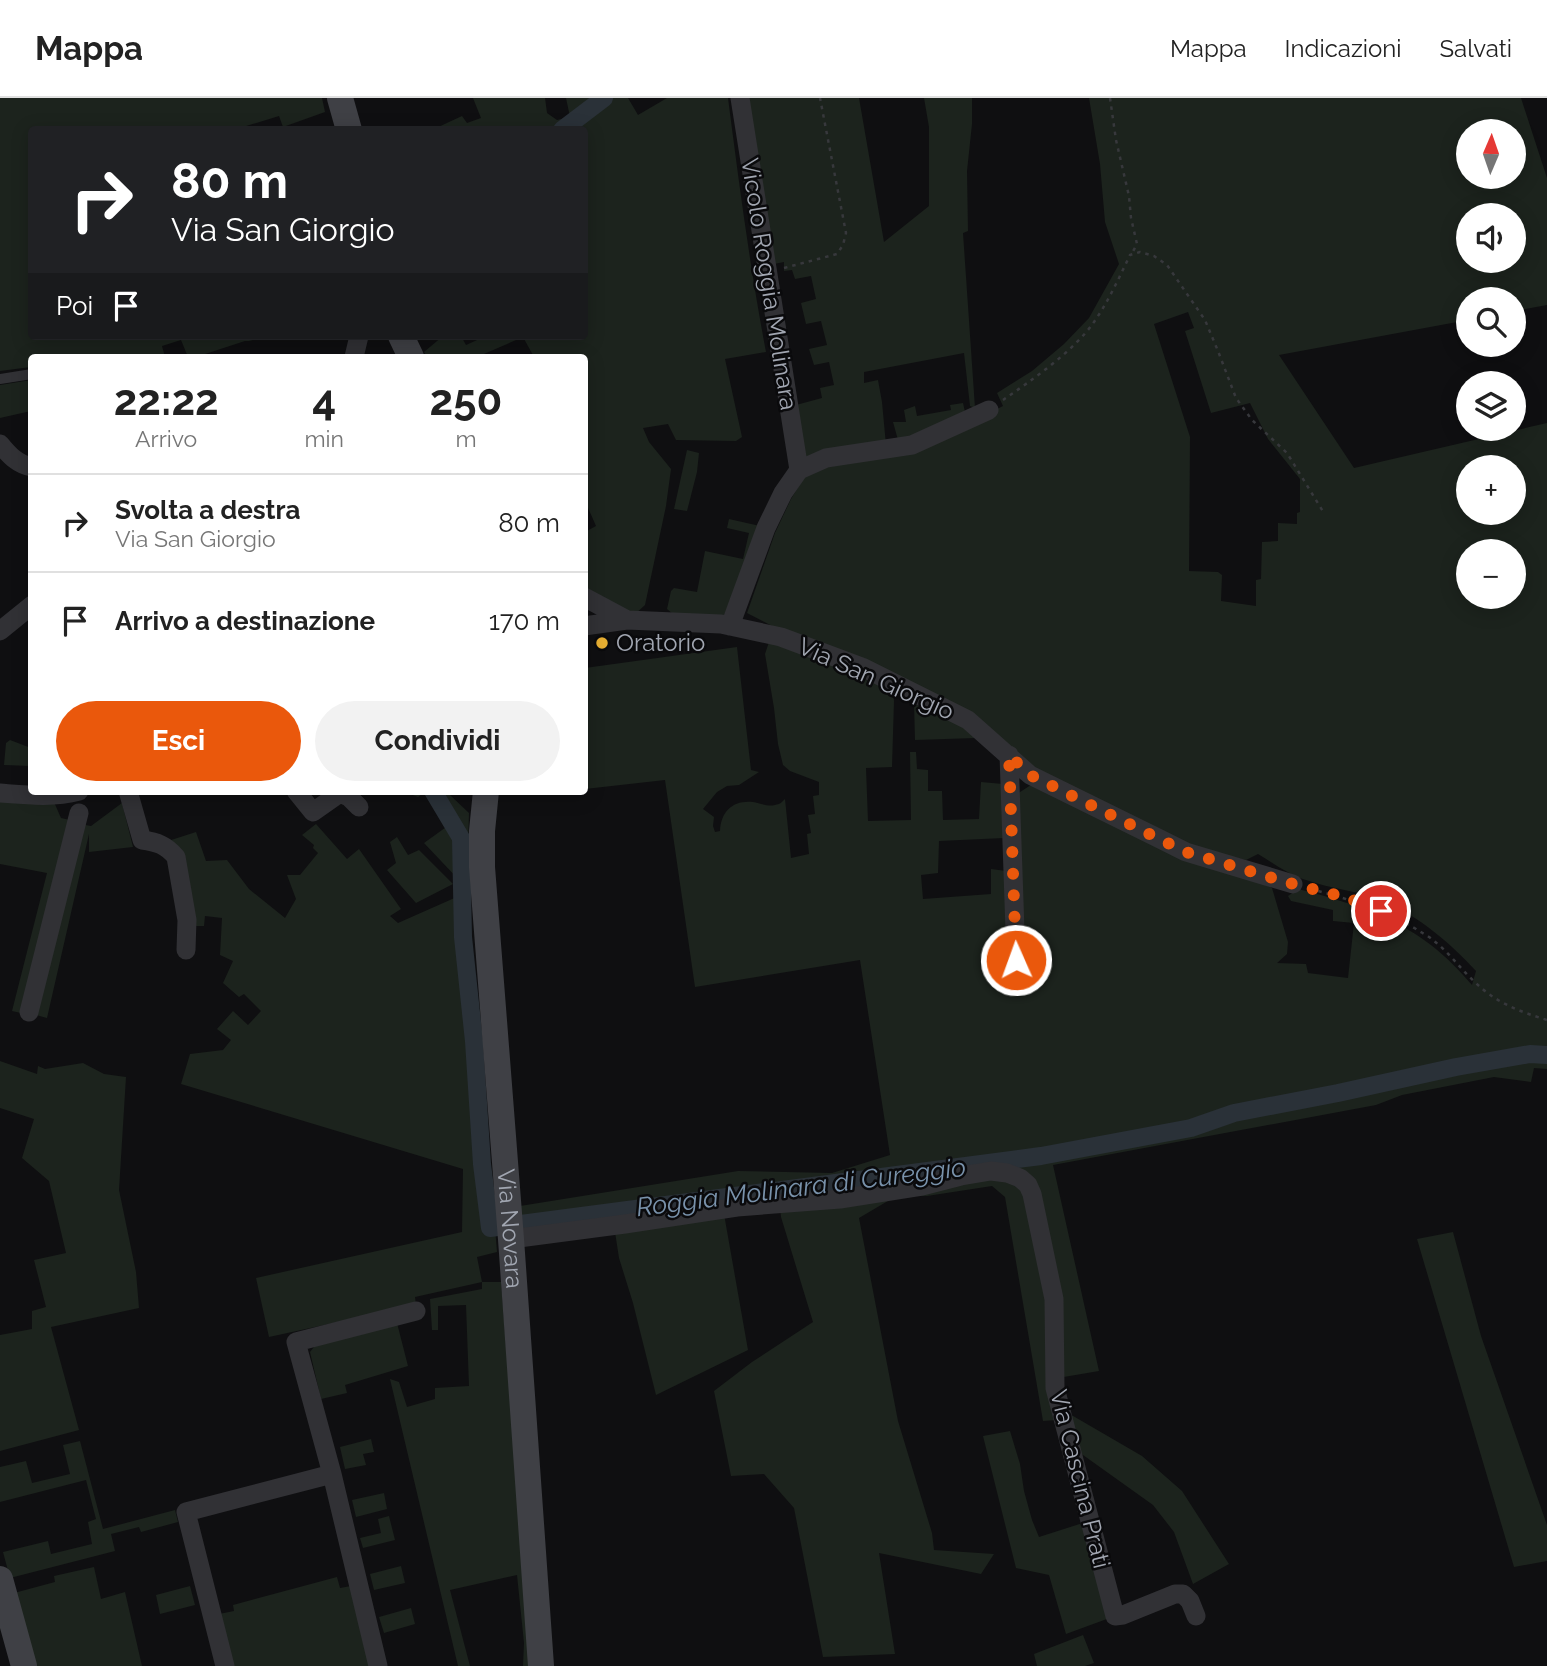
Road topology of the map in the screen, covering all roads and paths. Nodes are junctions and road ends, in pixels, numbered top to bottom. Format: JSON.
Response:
{"nodes":[{"id":1,"x":340,"y":98,"type":"edge"},
{"id":2,"x":740,"y":98,"type":"edge"},
{"id":3,"x":820,"y":98,"type":"edge"},
{"id":4,"x":1110,"y":98,"type":"edge"},
{"id":5,"x":347,"y":126,"type":"edge"},
{"id":6,"x":1130,"y":256,"type":"junction"},
{"id":7,"x":768,"y":275,"type":"junction"},
{"id":8,"x":28,"y":375,"type":"edge"},
{"id":9,"x":0,"y":379,"type":"edge"},
{"id":10,"x":989,"y":410,"type":"joint"},
{"id":11,"x":0,"y":444,"type":"edge"},
{"id":12,"x":28,"y":466,"type":"edge"},
{"id":13,"x":799,"y":470,"type":"junction"},
{"id":14,"x":1324,"y":513,"type":"dead end"},
{"id":15,"x":588,"y":599,"type":"edge"},
{"id":16,"x":28,"y":608,"type":"edge"},
{"id":17,"x":627,"y":620,"type":"junction"},
{"id":18,"x":588,"y":625,"type":"edge"},
{"id":19,"x":730,"y":626,"type":"junction"},
{"id":20,"x":0,"y":630,"type":"edge"},
{"id":21,"x":1009,"y":755,"type":"junction"},
{"id":22,"x":0,"y":793,"type":"edge"},
{"id":23,"x":46,"y":795,"type":"edge"},
{"id":24,"x":129,"y":795,"type":"edge"},
{"id":25,"x":299,"y":795,"type":"edge"},
{"id":26,"x":337,"y":795,"type":"edge"},
{"id":27,"x":344,"y":795,"type":"edge"},
{"id":28,"x":486,"y":795,"type":"edge"},
{"id":29,"x":359,"y":807,"type":"dead end"},
{"id":30,"x":79,"y":813,"type":"dead end"},
{"id":31,"x":1293,"y":884,"type":"joint"},
{"id":32,"x":186,"y":950,"type":"dead end"},
{"id":33,"x":1016,"y":960,"type":"dead end"},
{"id":34,"x":29,"y":1012,"type":"dead end"},
{"id":35,"x":1547,"y":1020,"type":"edge"},
{"id":36,"x":510,"y":1230,"type":"junction"},
{"id":37,"x":416,"y":1311,"type":"dead end"},
{"id":38,"x":332,"y":1474,"type":"junction"},
{"id":39,"x":0,"y":1579,"type":"edge"},
{"id":40,"x":1196,"y":1616,"type":"dead end"},
{"id":41,"x":24,"y":1666,"type":"edge"},
{"id":42,"x":225,"y":1666,"type":"edge"},
{"id":43,"x":378,"y":1666,"type":"edge"},
{"id":44,"x":541,"y":1666,"type":"edge"}],
"edges":[{"from":1,"to":5,"type":"main road"},
{"from":2,"to":7,"type":"street","name":"Vicolo Roggia Molinara"},
{"from":3,"to":7,"type":"path"},
{"from":4,"to":6,"type":"path"},
{"from":6,"to":10,"type":"path"},
{"from":6,"to":14,"type":"path"},
{"from":7,"to":13,"type":"street","name":"Vicolo Roggia Molinara"},
{"from":8,"to":9,"type":"lane"},
{"from":10,"to":13,"type":"street"},
{"from":11,"to":12,"type":"street"},
{"from":13,"to":19,"type":"street"},
{"from":15,"to":17,"type":"street"},
{"from":16,"to":20,"type":"street"},
{"from":17,"to":18,"type":"street","name":"Via San Giorgio"},
{"from":17,"to":19,"type":"street","name":"Via San Giorgio"},
{"from":19,"to":21,"type":"street","name":"Via San Giorgio"},
{"from":21,"to":31,"type":"street","name":"Via San Giorgio"},
{"from":21,"to":33,"type":"street"},
{"from":22,"to":23,"type":"street"},
{"from":24,"to":32,"type":"street"},
{"from":25,"to":26,"type":"street"},
{"from":27,"to":29,"type":"street"},
{"from":28,"to":36,"type":"main road","name":"Via Novara"},
{"from":30,"to":34,"type":"street"},
{"from":31,"to":35,"type":"path"},
{"from":36,"to":40,"type":"street","name":"Via Cascina Prati"},
{"from":36,"to":44,"type":"main road","name":"Via Novara"},
{"from":37,"to":38,"type":"street"},
{"from":38,"to":42,"type":"street"},
{"from":38,"to":43,"type":"street"},
{"from":39,"to":41,"type":"main road"}]}
